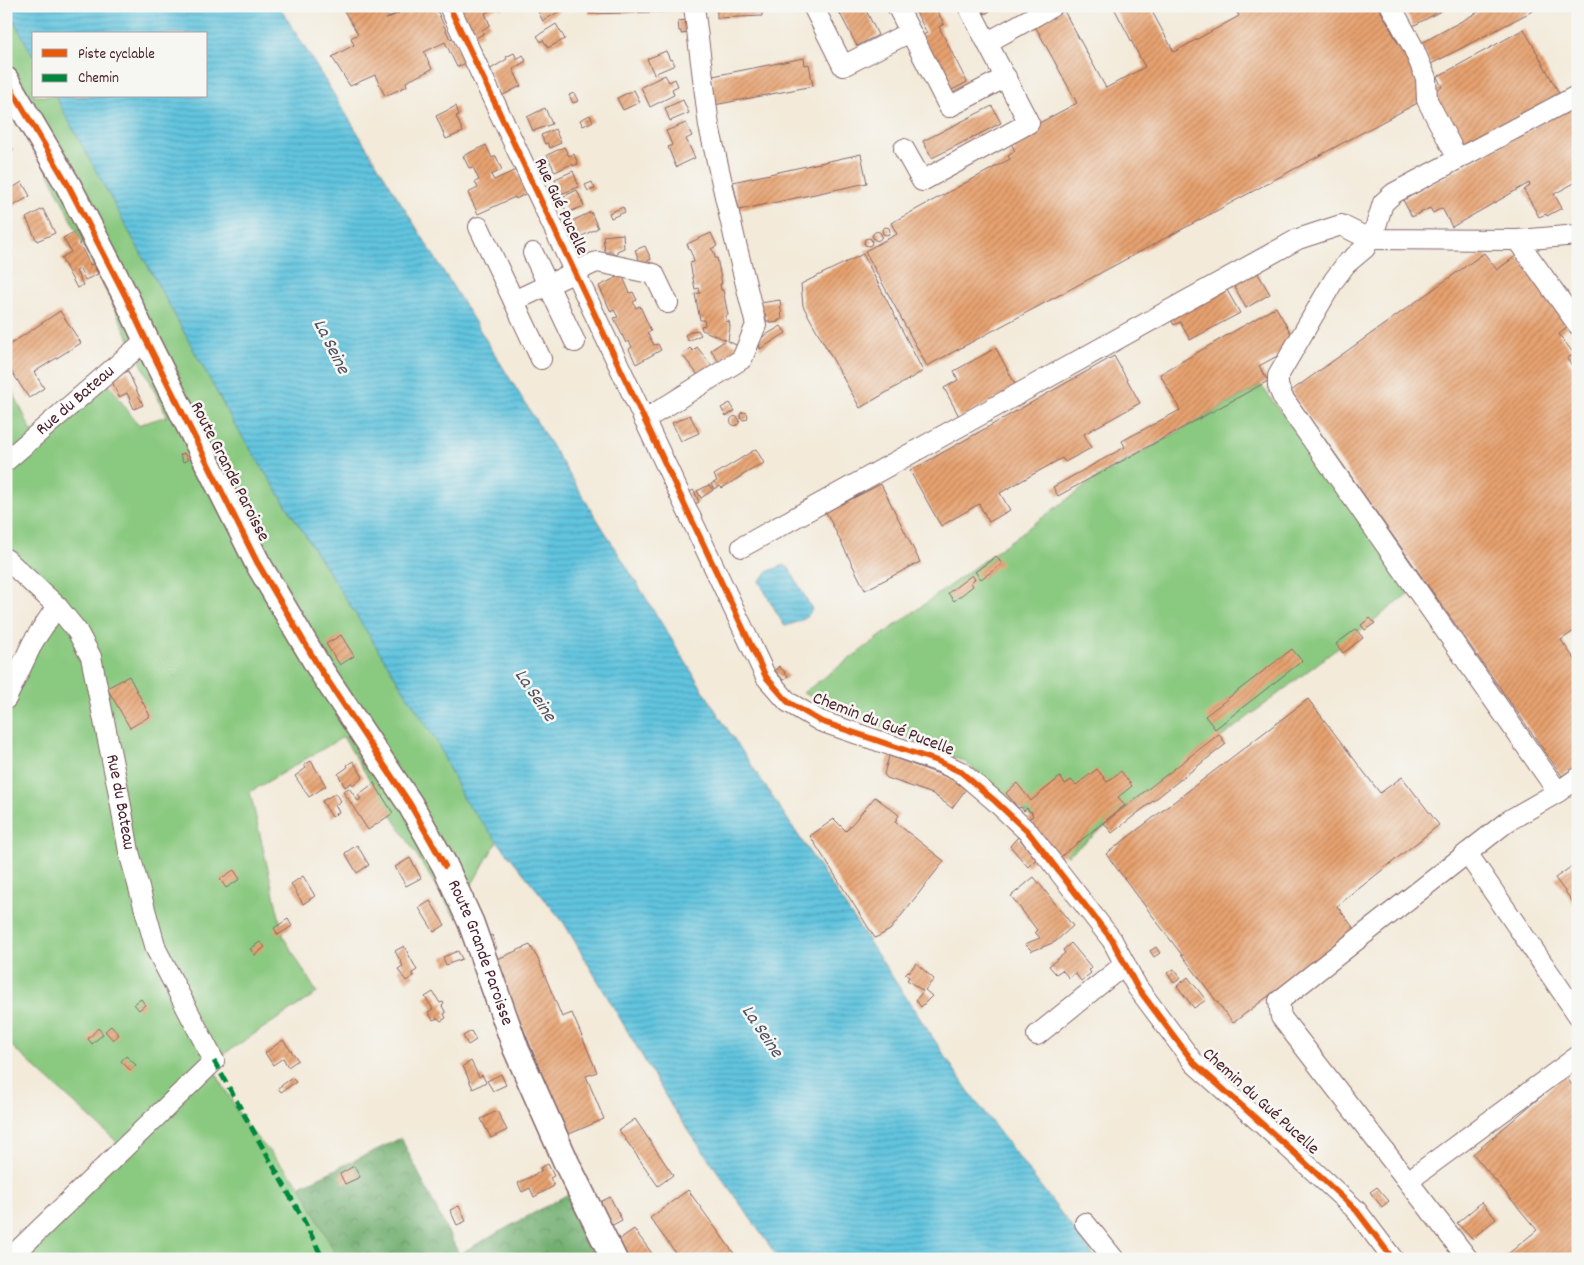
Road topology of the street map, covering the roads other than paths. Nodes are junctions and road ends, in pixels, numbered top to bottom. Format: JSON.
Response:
{"nodes":[{"id":1,"x":449,"y":6,"type":"edge"},
{"id":2,"x":694,"y":6,"type":"edge"},
{"id":3,"x":813,"y":6,"type":"edge"},
{"id":4,"x":897,"y":6,"type":"edge"},
{"id":5,"x":968,"y":6,"type":"edge"},
{"id":6,"x":1053,"y":6,"type":"edge"},
{"id":7,"x":1391,"y":6,"type":"edge"},
{"id":8,"x":910,"y":32,"type":"junction"},
{"id":9,"x":988,"y":42,"type":"junction"},
{"id":10,"x":1006,"y":77,"type":"junction"},
{"id":11,"x":6,"y":80,"type":"edge"},
{"id":12,"x":1578,"y":95,"type":"edge"},
{"id":13,"x":904,"y":149,"type":"dead end"},
{"id":14,"x":1458,"y":159,"type":"junction"},
{"id":15,"x":478,"y":227,"type":"dead end"},
{"id":16,"x":1578,"y":235,"type":"edge"},
{"id":17,"x":1369,"y":239,"type":"junction"},
{"id":18,"x":1517,"y":240,"type":"junction"},
{"id":19,"x":533,"y":254,"type":"dead end"},
{"id":20,"x":574,"y":272,"type":"junction"},
{"id":21,"x":548,"y":285,"type":"junction"},
{"id":22,"x":514,"y":301,"type":"junction"},
{"id":23,"x":668,"y":303,"type":"dead end"},
{"id":24,"x":1578,"y":326,"type":"edge"},
{"id":25,"x":146,"y":340,"type":"junction"},
{"id":26,"x":575,"y":342,"type":"dead end"},
{"id":27,"x":542,"y":359,"type":"dead end"},
{"id":28,"x":644,"y":420,"type":"junction"},
{"id":29,"x":6,"y":461,"type":"edge"},
{"id":30,"x":742,"y":547,"type":"dead end"},
{"id":31,"x":6,"y":559,"type":"edge"},
{"id":32,"x":57,"y":606,"type":"junction"},
{"id":33,"x":6,"y":698,"type":"edge"},
{"id":34,"x":1578,"y":778,"type":"edge"},
{"id":35,"x":1558,"y":792,"type":"junction"},
{"id":36,"x":1467,"y":853,"type":"junction"},
{"id":37,"x":1125,"y":964,"type":"junction"},
{"id":38,"x":1578,"y":1015,"type":"edge"},
{"id":39,"x":1037,"y":1035,"type":"dead end"},
{"id":40,"x":1578,"y":1056,"type":"edge"},
{"id":41,"x":1408,"y":1181,"type":"junction"},
{"id":42,"x":1086,"y":1223,"type":"dead end"},
{"id":43,"x":9,"y":1259,"type":"edge"},
{"id":44,"x":614,"y":1259,"type":"edge"},
{"id":45,"x":1114,"y":1259,"type":"edge"},
{"id":46,"x":1393,"y":1259,"type":"edge"},
{"id":47,"x":1468,"y":1259,"type":"edge"}],
"edges":[{"from":1,"to":20,"type":"street","name":"Rue Gué Pucelle"},
{"from":2,"to":28,"type":"street"},
{"from":3,"to":8,"type":"street"},
{"from":4,"to":8,"type":"street"},
{"from":5,"to":9,"type":"street"},
{"from":6,"to":9,"type":"street"},
{"from":7,"to":14,"type":"street"},
{"from":8,"to":10,"type":"street"},
{"from":9,"to":10,"type":"street"},
{"from":10,"to":13,"type":"street"},
{"from":11,"to":25,"type":"main road","name":"Route Grande Paroisse"},
{"from":12,"to":14,"type":"street"},
{"from":14,"to":17,"type":"street"},
{"from":15,"to":22,"type":"street"},
{"from":16,"to":18,"type":"street"},
{"from":17,"to":18,"type":"street"},
{"from":17,"to":30,"type":"street"},
{"from":17,"to":35,"type":"street"},
{"from":18,"to":24,"type":"street"},
{"from":19,"to":21,"type":"street"},
{"from":20,"to":21,"type":"street"},
{"from":20,"to":23,"type":"street"},
{"from":20,"to":28,"type":"street","name":"Rue Gué Pucelle"},
{"from":21,"to":22,"type":"street"},
{"from":21,"to":26,"type":"street"},
{"from":22,"to":27,"type":"street"},
{"from":25,"to":29,"type":"street","name":"Rue du Bateau"},
{"from":25,"to":44,"type":"main road","name":"Route Grande Paroisse"},
{"from":28,"to":37,"type":"street","name":"Chemin du Gué Pucelle"},
{"from":31,"to":32,"type":"street","name":"Rue du Bateau"},
{"from":32,"to":33,"type":"street"},
{"from":32,"to":43,"type":"street","name":"Rue du Bateau"},
{"from":34,"to":35,"type":"street"},
{"from":35,"to":36,"type":"street"},
{"from":36,"to":38,"type":"street"},
{"from":36,"to":41,"type":"street"},
{"from":37,"to":39,"type":"street"},
{"from":37,"to":46,"type":"street","name":"Chemin du Gué Pucelle"},
{"from":40,"to":41,"type":"street"},
{"from":41,"to":47,"type":"street"},
{"from":42,"to":45,"type":"street"}]}
